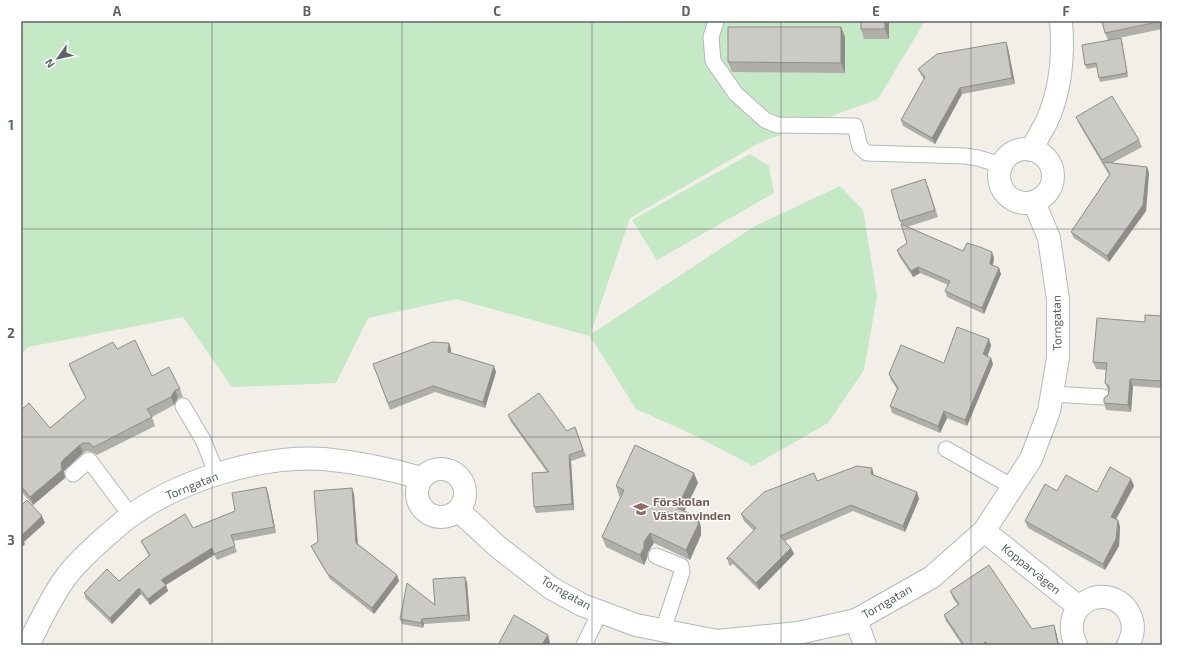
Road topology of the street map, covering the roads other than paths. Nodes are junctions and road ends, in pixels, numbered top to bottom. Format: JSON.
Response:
{"nodes":[{"id":1,"x":716,"y":21,"type":"edge"},
{"id":2,"x":1061,"y":21,"type":"edge"},
{"id":3,"x":1031,"y":150,"type":"junction"},
{"id":4,"x":1001,"y":165,"type":"junction"},
{"id":5,"x":1034,"y":202,"type":"junction"},
{"id":6,"x":1052,"y":394,"type":"junction"},
{"id":7,"x":1103,"y":397,"type":"edge"},
{"id":8,"x":184,"y":406,"type":"dead end"},
{"id":9,"x":946,"y":449,"type":"dead end"},
{"id":10,"x":73,"y":474,"type":"dead end"},
{"id":11,"x":217,"y":474,"type":"junction"},
{"id":12,"x":421,"y":478,"type":"junction"},
{"id":13,"x":1013,"y":487,"type":"junction"},
{"id":14,"x":458,"y":510,"type":"junction"},
{"id":15,"x":131,"y":516,"type":"junction"},
{"id":16,"x":984,"y":531,"type":"junction"},
{"id":17,"x":656,"y":556,"type":"dead end"},
{"id":18,"x":1079,"y":607,"type":"junction"},
{"id":19,"x":600,"y":612,"type":"junction"},
{"id":20,"x":856,"y":620,"type":"junction"},
{"id":21,"x":663,"y":630,"type":"junction"},
{"id":22,"x":21,"y":642,"type":"edge"},
{"id":23,"x":717,"y":643,"type":"edge"},
{"id":24,"x":27,"y":645,"type":"edge"},
{"id":25,"x":584,"y":645,"type":"edge"},
{"id":26,"x":865,"y":645,"type":"edge"},
{"id":27,"x":1076,"y":645,"type":"edge"},
{"id":28,"x":1128,"y":645,"type":"edge"}],
"edges":[{"from":1,"to":4,"type":"lane"},
{"from":2,"to":3,"type":"street"},
{"from":3,"to":4,"type":"street"},
{"from":3,"to":5,"type":"street"},
{"from":4,"to":5,"type":"street"},
{"from":5,"to":6,"type":"street","name":"Torngatan"},
{"from":6,"to":7,"type":"lane"},
{"from":6,"to":13,"type":"street","name":"Torngatan"},
{"from":8,"to":11,"type":"lane"},
{"from":9,"to":13,"type":"lane"},
{"from":10,"to":15,"type":"lane"},
{"from":11,"to":12,"type":"street","name":"Torngatan"},
{"from":11,"to":15,"type":"street","name":"Torngatan"},
{"from":12,"to":14,"type":"street"},
{"from":12,"to":14,"type":"street"},
{"from":13,"to":16,"type":"street","name":"Torngatan"},
{"from":14,"to":19,"type":"street","name":"Torngatan"},
{"from":15,"to":24,"type":"street","name":"Torngatan"},
{"from":16,"to":18,"type":"street","name":"Kopparvägen"},
{"from":16,"to":20,"type":"street","name":"Torngatan"},
{"from":17,"to":21,"type":"lane"},
{"from":18,"to":27,"type":"street"},
{"from":18,"to":28,"type":"street"},
{"from":19,"to":21,"type":"street","name":"Torngatan"},
{"from":19,"to":25,"type":"lane"},
{"from":20,"to":23,"type":"street","name":"Torngatan"},
{"from":20,"to":26,"type":"street"},
{"from":21,"to":23,"type":"street","name":"Torngatan"},
{"from":22,"to":24,"type":"lane"}]}
